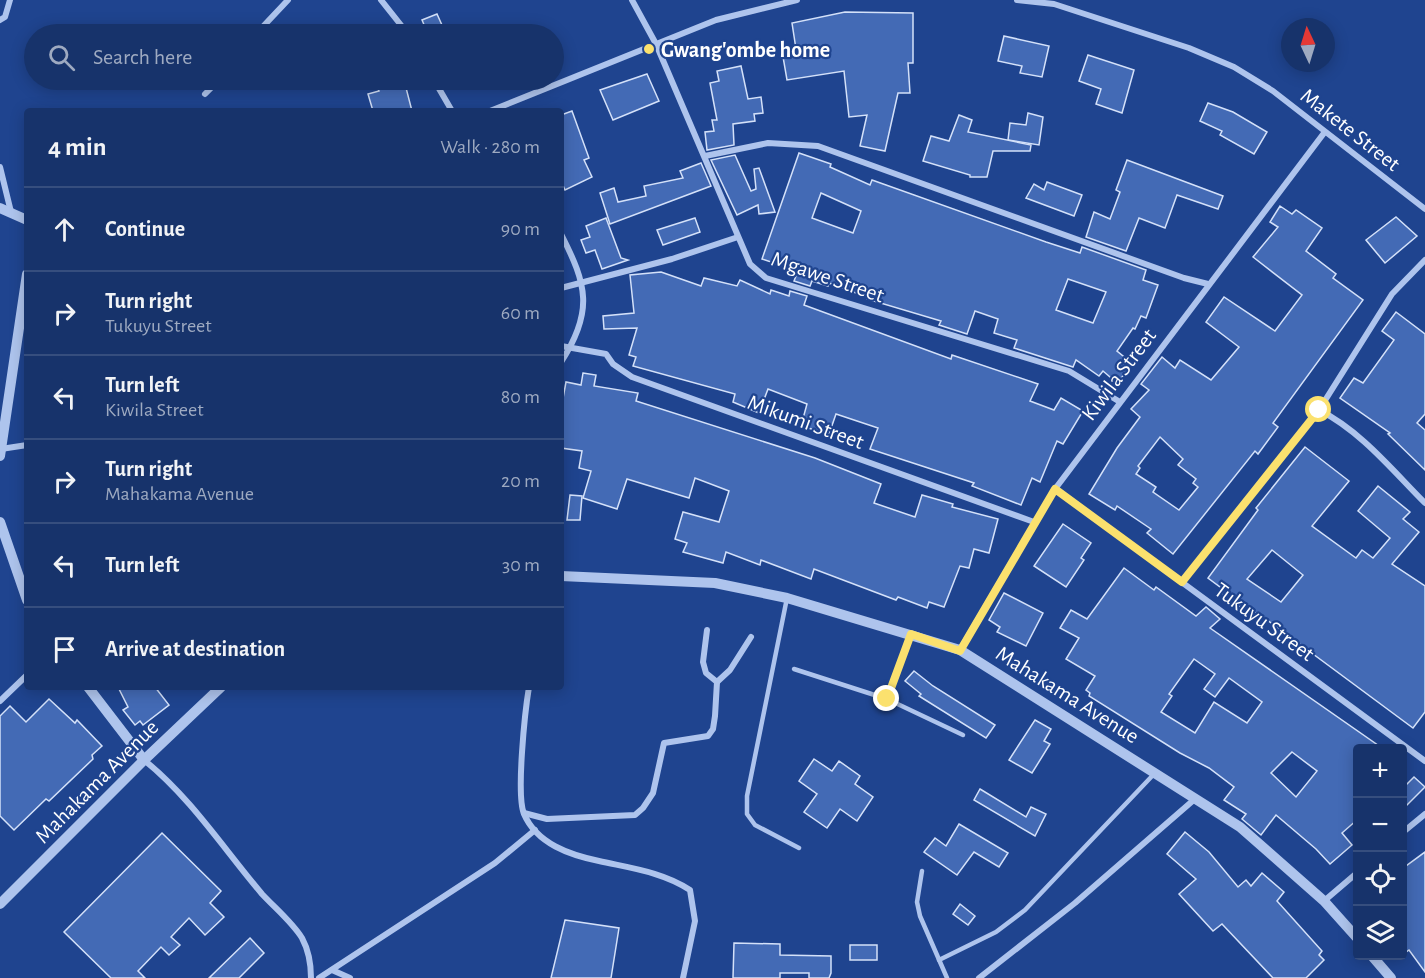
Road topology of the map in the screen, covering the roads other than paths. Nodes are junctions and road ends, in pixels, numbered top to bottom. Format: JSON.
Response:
{"nodes":[{"id":1,"x":9,"y":0,"type":"edge"},
{"id":2,"x":288,"y":0,"type":"edge"},
{"id":3,"x":381,"y":0,"type":"edge"},
{"id":4,"x":632,"y":0,"type":"edge"},
{"id":5,"x":797,"y":0,"type":"edge"},
{"id":6,"x":1017,"y":0,"type":"edge"},
{"id":7,"x":0,"y":21,"type":"edge"},
{"id":8,"x":265,"y":24,"type":"edge"},
{"id":9,"x":400,"y":24,"type":"edge"},
{"id":10,"x":656,"y":44,"type":"junction"},
{"id":11,"x":564,"y":82,"type":"edge"},
{"id":12,"x":209,"y":90,"type":"edge"},
{"id":13,"x":440,"y":90,"type":"edge"},
{"id":14,"x":546,"y":90,"type":"edge"},
{"id":15,"x":205,"y":94,"type":"dead end"},
{"id":16,"x":450,"y":108,"type":"edge"},
{"id":17,"x":503,"y":108,"type":"edge"},
{"id":18,"x":1323,"y":133,"type":"junction"},
{"id":19,"x":705,"y":156,"type":"junction"},
{"id":20,"x":0,"y":167,"type":"edge"},
{"id":21,"x":0,"y":208,"type":"edge"},
{"id":22,"x":1425,"y":209,"type":"edge"},
{"id":23,"x":11,"y":213,"type":"junction"},
{"id":24,"x":24,"y":219,"type":"edge"},
{"id":25,"x":738,"y":237,"type":"junction"},
{"id":26,"x":564,"y":241,"type":"edge"},
{"id":27,"x":1425,"y":260,"type":"edge"},
{"id":28,"x":582,"y":283,"type":"junction"},
{"id":29,"x":1208,"y":284,"type":"junction"},
{"id":30,"x":564,"y":287,"type":"edge"},
{"id":31,"x":24,"y":290,"type":"edge"},
{"id":32,"x":564,"y":346,"type":"edge"},
{"id":33,"x":570,"y":347,"type":"junction"},
{"id":34,"x":564,"y":357,"type":"edge"},
{"id":35,"x":5,"y":391,"type":"edge"},
{"id":36,"x":1120,"y":402,"type":"junction"},
{"id":37,"x":1319,"y":410,"type":"junction"},
{"id":38,"x":24,"y":446,"type":"edge"},
{"id":39,"x":1,"y":452,"type":"edge"},
{"id":40,"x":1055,"y":489,"type":"junction"},
{"id":41,"x":1425,"y":503,"type":"edge"},
{"id":42,"x":0,"y":522,"type":"edge"},
{"id":43,"x":1034,"y":522,"type":"junction"},
{"id":44,"x":564,"y":576,"type":"edge"},
{"id":45,"x":1182,"y":582,"type":"junction"},
{"id":46,"x":24,"y":591,"type":"edge"},
{"id":47,"x":787,"y":598,"type":"junction"},
{"id":48,"x":707,"y":630,"type":"dead end"},
{"id":49,"x":911,"y":634,"type":"junction"},
{"id":50,"x":752,"y":637,"type":"dead end"},
{"id":51,"x":960,"y":651,"type":"junction"},
{"id":52,"x":794,"y":669,"type":"dead end"},
{"id":53,"x":24,"y":678,"type":"edge"},
{"id":54,"x":717,"y":682,"type":"junction"},
{"id":55,"x":90,"y":690,"type":"edge"},
{"id":56,"x":218,"y":690,"type":"edge"},
{"id":57,"x":528,"y":690,"type":"edge"},
{"id":58,"x":887,"y":699,"type":"junction"},
{"id":59,"x":0,"y":701,"type":"edge"},
{"id":60,"x":963,"y":735,"type":"dead end"},
{"id":61,"x":144,"y":760,"type":"junction"},
{"id":62,"x":1425,"y":761,"type":"edge"},
{"id":63,"x":1156,"y":772,"type":"junction"},
{"id":64,"x":1196,"y":798,"type":"junction"},
{"id":65,"x":524,"y":813,"type":"junction"},
{"id":66,"x":1425,"y":814,"type":"edge"},
{"id":67,"x":1407,"y":829,"type":"edge"},
{"id":68,"x":535,"y":830,"type":"junction"},
{"id":69,"x":800,"y":848,"type":"dead end"},
{"id":70,"x":922,"y":871,"type":"dead end"},
{"id":71,"x":1353,"y":876,"type":"edge"},
{"id":72,"x":1324,"y":901,"type":"junction"},
{"id":73,"x":0,"y":904,"type":"edge"},
{"id":74,"x":1353,"y":933,"type":"edge"},
{"id":75,"x":939,"y":960,"type":"junction"},
{"id":76,"x":1375,"y":960,"type":"edge"},
{"id":77,"x":332,"y":970,"type":"junction"},
{"id":78,"x":311,"y":978,"type":"edge"},
{"id":79,"x":319,"y":978,"type":"edge"},
{"id":80,"x":350,"y":978,"type":"edge"},
{"id":81,"x":683,"y":978,"type":"edge"},
{"id":82,"x":947,"y":978,"type":"edge"},
{"id":83,"x":979,"y":978,"type":"edge"},
{"id":84,"x":1391,"y":978,"type":"edge"}],
"edges":[{"from":1,"to":7,"type":"street"},
{"from":2,"to":8,"type":"street"},
{"from":3,"to":9,"type":"street"},
{"from":4,"to":10,"type":"street","name":"Mgawe Street"},
{"from":5,"to":10,"type":"street"},
{"from":6,"to":18,"type":"street","name":"Makete Street"},
{"from":10,"to":11,"type":"street"},
{"from":10,"to":19,"type":"street","name":"Mgawe Street"},
{"from":12,"to":15,"type":"street"},
{"from":13,"to":16,"type":"street"},
{"from":14,"to":17,"type":"street"},
{"from":18,"to":22,"type":"street","name":"Makete Street"},
{"from":18,"to":29,"type":"street","name":"Kiwila Street"},
{"from":19,"to":25,"type":"street","name":"Mgawe Street"},
{"from":19,"to":29,"type":"street"},
{"from":20,"to":23,"type":"street"},
{"from":21,"to":23,"type":"street"},
{"from":23,"to":24,"type":"street"},
{"from":25,"to":28,"type":"street"},
{"from":25,"to":36,"type":"street","name":"Mgawe Street"},
{"from":26,"to":28,"type":"street"},
{"from":27,"to":37,"type":"street"},
{"from":28,"to":30,"type":"street"},
{"from":28,"to":33,"type":"street"},
{"from":29,"to":36,"type":"street","name":"Kiwila Street"},
{"from":31,"to":35,"type":"street"},
{"from":32,"to":33,"type":"street","name":"Mikumi Street"},
{"from":33,"to":34,"type":"street"},
{"from":33,"to":43,"type":"street","name":"Mikumi Street"},
{"from":35,"to":39,"type":"street"},
{"from":36,"to":40,"type":"street","name":"Kiwila Street"},
{"from":37,"to":41,"type":"street"},
{"from":37,"to":45,"type":"street"},
{"from":38,"to":39,"type":"street"},
{"from":40,"to":43,"type":"street","name":"Kiwila Street"},
{"from":40,"to":45,"type":"street","name":"Tukuyu Street"},
{"from":42,"to":46,"type":"street"},
{"from":43,"to":51,"type":"street","name":"Kiwila Street"},
{"from":44,"to":47,"type":"street","name":"Mahakama Avenue"},
{"from":45,"to":62,"type":"street","name":"Tukuyu Street"},
{"from":47,"to":49,"type":"street","name":"Mahakama Avenue"},
{"from":47,"to":69,"type":"lane"},
{"from":48,"to":54,"type":"street"},
{"from":49,"to":51,"type":"street","name":"Mahakama Avenue"},
{"from":49,"to":58,"type":"lane"},
{"from":50,"to":54,"type":"street"},
{"from":51,"to":63,"type":"street","name":"Mahakama Avenue"},
{"from":52,"to":58,"type":"lane"},
{"from":53,"to":59,"type":"street"},
{"from":54,"to":65,"type":"street"},
{"from":55,"to":61,"type":"street"},
{"from":56,"to":61,"type":"street","name":"Mahakama Avenue"},
{"from":57,"to":65,"type":"street"},
{"from":58,"to":60,"type":"lane"},
{"from":61,"to":73,"type":"street","name":"Mahakama Avenue"},
{"from":61,"to":78,"type":"street"},
{"from":63,"to":64,"type":"street","name":"Mahakama Avenue"},
{"from":63,"to":75,"type":"lane"},
{"from":64,"to":72,"type":"street","name":"Mahakama Avenue"},
{"from":64,"to":83,"type":"street"},
{"from":65,"to":68,"type":"street"},
{"from":66,"to":67,"type":"street"},
{"from":68,"to":77,"type":"street"},
{"from":68,"to":81,"type":"street"},
{"from":70,"to":75,"type":"lane"},
{"from":71,"to":72,"type":"street"},
{"from":72,"to":74,"type":"street","name":"Mahakama Avenue"},
{"from":75,"to":82,"type":"lane"},
{"from":76,"to":84,"type":"street"},
{"from":77,"to":79,"type":"street"},
{"from":77,"to":80,"type":"street"}]}
